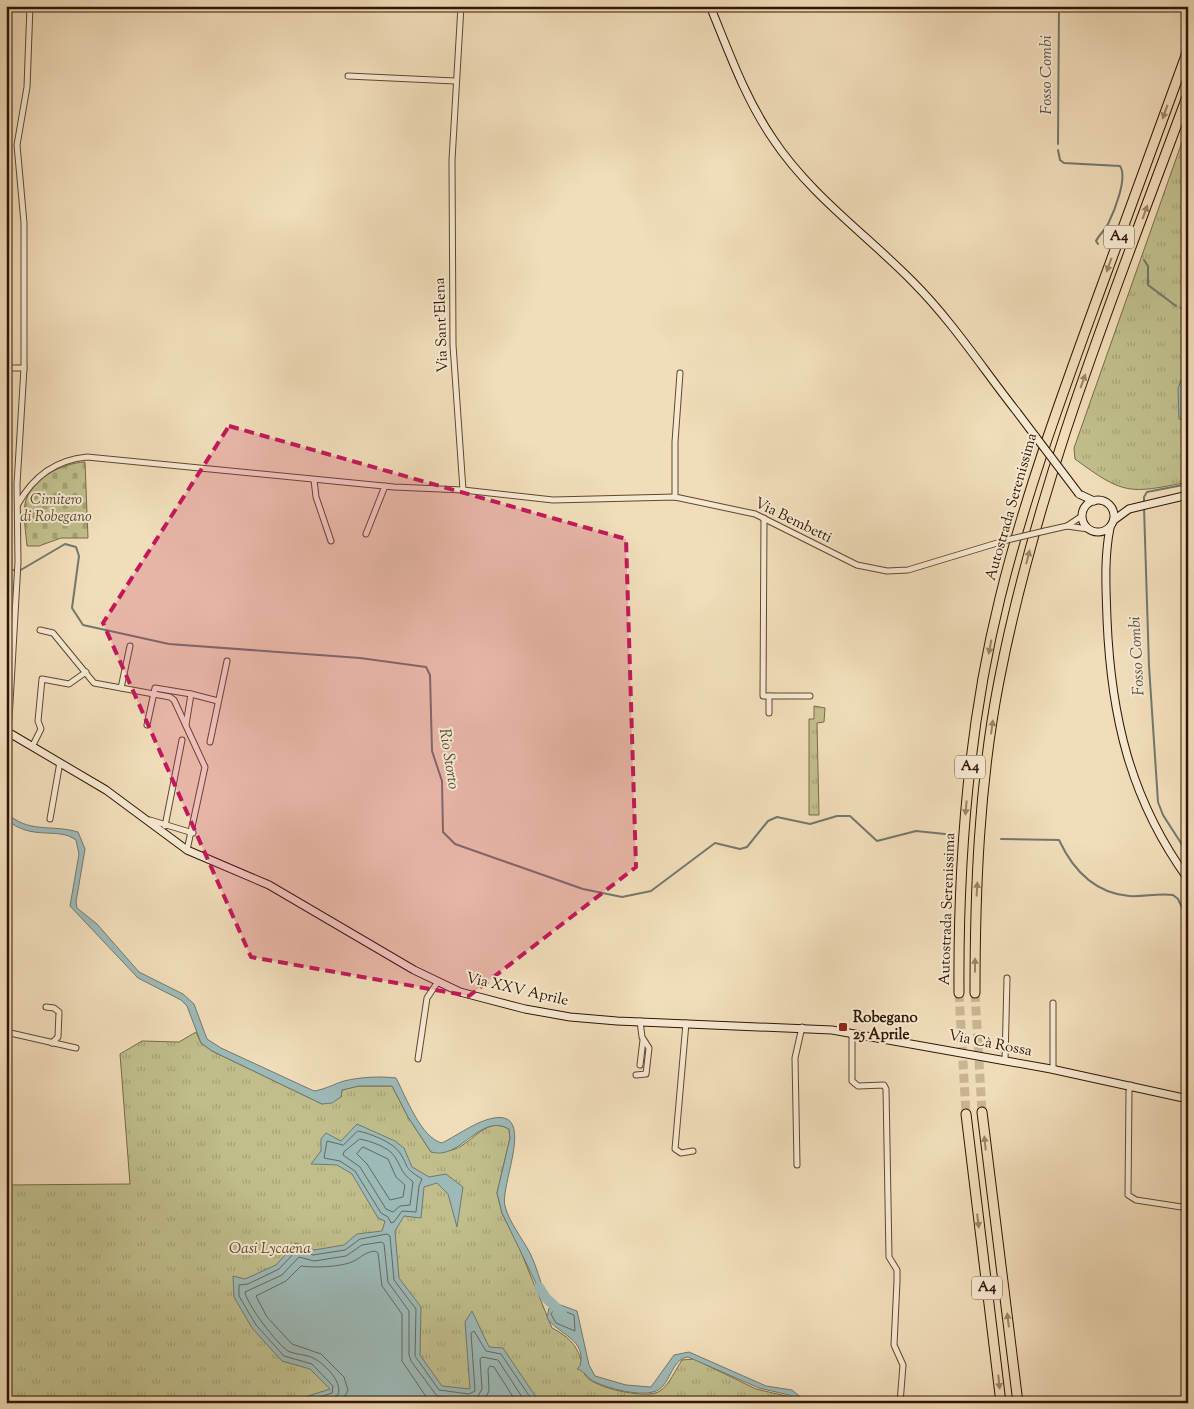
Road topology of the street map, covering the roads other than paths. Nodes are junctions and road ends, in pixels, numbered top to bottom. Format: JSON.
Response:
{"nodes":[{"id":1,"x":30,"y":6,"type":"edge"},
{"id":2,"x":461,"y":6,"type":"edge"},
{"id":3,"x":710,"y":6,"type":"edge"},
{"id":4,"x":1188,"y":50,"type":"edge"},
{"id":5,"x":348,"y":76,"type":"dead end"},
{"id":6,"x":455,"y":82,"type":"junction"},
{"id":7,"x":1188,"y":94,"type":"edge"},
{"id":8,"x":6,"y":368,"type":"edge"},
{"id":9,"x":24,"y":368,"type":"junction"},
{"id":10,"x":680,"y":373,"type":"dead end"},
{"id":11,"x":314,"y":480,"type":"junction"},
{"id":12,"x":385,"y":486,"type":"junction"},
{"id":13,"x":463,"y":490,"type":"junction"},
{"id":14,"x":1079,"y":494,"type":"junction"},
{"id":15,"x":1188,"y":495,"type":"edge"},
{"id":16,"x":675,"y":497,"type":"junction"},
{"id":17,"x":1094,"y":501,"type":"junction"},
{"id":18,"x":18,"y":504,"type":"junction"},
{"id":19,"x":1112,"y":507,"type":"junction"},
{"id":20,"x":1128,"y":509,"type":"junction"},
{"id":21,"x":1083,"y":513,"type":"junction"},
{"id":22,"x":764,"y":518,"type":"junction"},
{"id":23,"x":1114,"y":520,"type":"junction"},
{"id":24,"x":1067,"y":526,"type":"junction"},
{"id":25,"x":1110,"y":528,"type":"junction"},
{"id":26,"x":1090,"y":530,"type":"junction"},
{"id":27,"x":366,"y":534,"type":"dead end"},
{"id":28,"x":331,"y":541,"type":"dead end"},
{"id":29,"x":1105,"y":554,"type":"junction"},
{"id":30,"x":6,"y":624,"type":"edge"},
{"id":31,"x":14,"y":624,"type":"junction"},
{"id":32,"x":40,"y":630,"type":"dead end"},
{"id":33,"x":130,"y":646,"type":"dead end"},
{"id":34,"x":227,"y":660,"type":"dead end"},
{"id":35,"x":86,"y":672,"type":"junction"},
{"id":36,"x":121,"y":688,"type":"junction"},
{"id":37,"x":152,"y":694,"type":"junction"},
{"id":38,"x":191,"y":694,"type":"junction"},
{"id":39,"x":769,"y":696,"type":"junction"},
{"id":40,"x":810,"y":696,"type":"dead end"},
{"id":41,"x":218,"y":701,"type":"junction"},
{"id":42,"x":769,"y":713,"type":"dead end"},
{"id":43,"x":147,"y":725,"type":"dead end"},
{"id":44,"x":186,"y":725,"type":"junction"},
{"id":45,"x":6,"y":729,"type":"edge"},
{"id":46,"x":182,"y":740,"type":"dead end"},
{"id":47,"x":210,"y":742,"type":"dead end"},
{"id":48,"x":33,"y":745,"type":"junction"},
{"id":49,"x":60,"y":762,"type":"junction"},
{"id":50,"x":50,"y":819,"type":"dead end"},
{"id":51,"x":145,"y":819,"type":"junction"},
{"id":52,"x":165,"y":826,"type":"junction"},
{"id":53,"x":193,"y":833,"type":"junction"},
{"id":54,"x":188,"y":850,"type":"junction"},
{"id":55,"x":1188,"y":879,"type":"edge"},
{"id":56,"x":1006,"y":978,"type":"dead end"},
{"id":57,"x":437,"y":983,"type":"junction"},
{"id":58,"x":959,"y":993,"type":"tunnel mouth"},
{"id":59,"x":975,"y":993,"type":"tunnel mouth"},
{"id":60,"x":1053,"y":1003,"type":"dead end"},
{"id":61,"x":46,"y":1007,"type":"dead end"},
{"id":62,"x":640,"y":1022,"type":"junction"},
{"id":63,"x":686,"y":1023,"type":"junction"},
{"id":64,"x":785,"y":1026,"type":"joint"},
{"id":65,"x":802,"y":1027,"type":"junction"},
{"id":66,"x":6,"y":1032,"type":"edge"},
{"id":67,"x":852,"y":1034,"type":"junction"},
{"id":68,"x":643,"y":1040,"type":"junction"},
{"id":69,"x":52,"y":1042,"type":"junction"},
{"id":70,"x":76,"y":1048,"type":"dead end"},
{"id":71,"x":418,"y":1059,"type":"dead end"},
{"id":72,"x":1005,"y":1061,"type":"junction"},
{"id":73,"x":640,"y":1065,"type":"dead end"},
{"id":74,"x":1053,"y":1070,"type":"junction"},
{"id":75,"x":636,"y":1075,"type":"dead end"},
{"id":76,"x":1131,"y":1085,"type":"junction"},
{"id":77,"x":1188,"y":1099,"type":"edge"},
{"id":78,"x":982,"y":1112,"type":"tunnel mouth"},
{"id":79,"x":966,"y":1114,"type":"tunnel mouth"},
{"id":80,"x":693,"y":1151,"type":"dead end"},
{"id":81,"x":797,"y":1165,"type":"dead end"},
{"id":82,"x":1188,"y":1208,"type":"edge"},
{"id":83,"x":900,"y":1403,"type":"edge"},
{"id":84,"x":1001,"y":1403,"type":"edge"},
{"id":85,"x":1018,"y":1403,"type":"edge"}],
"edges":[{"from":1,"to":9,"type":"street"},
{"from":2,"to":6,"type":"street","name":"Via Sant'Elena"},
{"from":3,"to":14,"type":"main road","bridge":true},
{"from":4,"to":58,"type":"highway","name":"Autostrada Serenissima","number":"A4","one_way":true},
{"from":5,"to":6,"type":"street"},
{"from":6,"to":13,"type":"street","name":"Via Sant'Elena"},
{"from":59,"to":7,"type":"highway","name":"Autostrada Serenissima","number":"A4","one_way":true},
{"from":8,"to":9,"type":"street"},
{"from":9,"to":18,"type":"street"},
{"from":10,"to":16,"type":"street"},
{"from":11,"to":12,"type":"street"},
{"from":11,"to":18,"type":"street"},
{"from":11,"to":28,"type":"street"},
{"from":12,"to":13,"type":"street"},
{"from":12,"to":27,"type":"street"},
{"from":13,"to":16,"type":"street","name":"Via Bembetti"},
{"from":14,"to":17,"type":"main road"},
{"from":14,"to":21,"type":"main road"},
{"from":15,"to":20,"type":"main road"},
{"from":16,"to":22,"type":"street","name":"Via Bembetti"},
{"from":17,"to":19,"type":"main road"},
{"from":17,"to":21,"type":"main road"},
{"from":18,"to":31,"type":"street"},
{"from":19,"to":20,"type":"main road"},
{"from":19,"to":23,"type":"main road"},
{"from":20,"to":23,"type":"main road"},
{"from":21,"to":24,"type":"street"},
{"from":21,"to":26,"type":"main road"},
{"from":22,"to":24,"type":"street","name":"Via Bembetti","bridge":true},
{"from":22,"to":39,"type":"street"},
{"from":23,"to":25,"type":"main road"},
{"from":24,"to":26,"type":"street"},
{"from":25,"to":26,"type":"main road"},
{"from":25,"to":29,"type":"main road"},
{"from":26,"to":29,"type":"main road"},
{"from":29,"to":55,"type":"main road"},
{"from":30,"to":31,"type":"street"},
{"from":31,"to":45,"type":"street"},
{"from":32,"to":35,"type":"street"},
{"from":33,"to":36,"type":"street"},
{"from":34,"to":41,"type":"street"},
{"from":35,"to":36,"type":"street"},
{"from":35,"to":48,"type":"street"},
{"from":36,"to":37,"type":"street"},
{"from":37,"to":38,"type":"street"},
{"from":37,"to":43,"type":"street"},
{"from":37,"to":44,"type":"street"},
{"from":38,"to":41,"type":"street"},
{"from":38,"to":44,"type":"street"},
{"from":39,"to":40,"type":"street"},
{"from":39,"to":42,"type":"street"},
{"from":41,"to":47,"type":"street"},
{"from":44,"to":53,"type":"street"},
{"from":45,"to":48,"type":"main road","name":"Via XXV Aprile"},
{"from":46,"to":52,"type":"street"},
{"from":48,"to":49,"type":"main road","name":"Via XXV Aprile"},
{"from":49,"to":50,"type":"street"},
{"from":49,"to":51,"type":"main road","name":"Via XXV Aprile"},
{"from":51,"to":52,"type":"street"},
{"from":51,"to":54,"type":"main road","name":"Via XXV Aprile"},
{"from":52,"to":53,"type":"street"},
{"from":53,"to":54,"type":"street"},
{"from":54,"to":57,"type":"main road","name":"Via XXV Aprile"},
{"from":56,"to":72,"type":"street"},
{"from":57,"to":62,"type":"main road","name":"Via XXV Aprile"},
{"from":57,"to":71,"type":"street"},
{"from":60,"to":74,"type":"street"},
{"from":61,"to":69,"type":"street"},
{"from":62,"to":63,"type":"main road","name":"Via XXV Aprile"},
{"from":62,"to":68,"type":"street"},
{"from":63,"to":64,"type":"main road","name":"Via XXV Aprile"},
{"from":63,"to":80,"type":"street"},
{"from":64,"to":65,"type":"main road","name":"Via Cà Rossa"},
{"from":65,"to":67,"type":"main road","name":"Via Cà Rossa"},
{"from":65,"to":81,"type":"street"},
{"from":66,"to":69,"type":"street"},
{"from":67,"to":72,"type":"main road","name":"Via Cà Rossa"},
{"from":67,"to":83,"type":"street"},
{"from":68,"to":73,"type":"street"},
{"from":68,"to":75,"type":"street"},
{"from":69,"to":70,"type":"street"},
{"from":72,"to":74,"type":"main road","name":"Via Cà Rossa"},
{"from":74,"to":76,"type":"main road","name":"Via Cà Rossa"},
{"from":76,"to":77,"type":"main road","name":"Via Cà Rossa"},
{"from":76,"to":82,"type":"street"},
{"from":85,"to":78,"type":"highway","number":"A4","one_way":true},
{"from":79,"to":84,"type":"highway","number":"A4","one_way":true}]}
